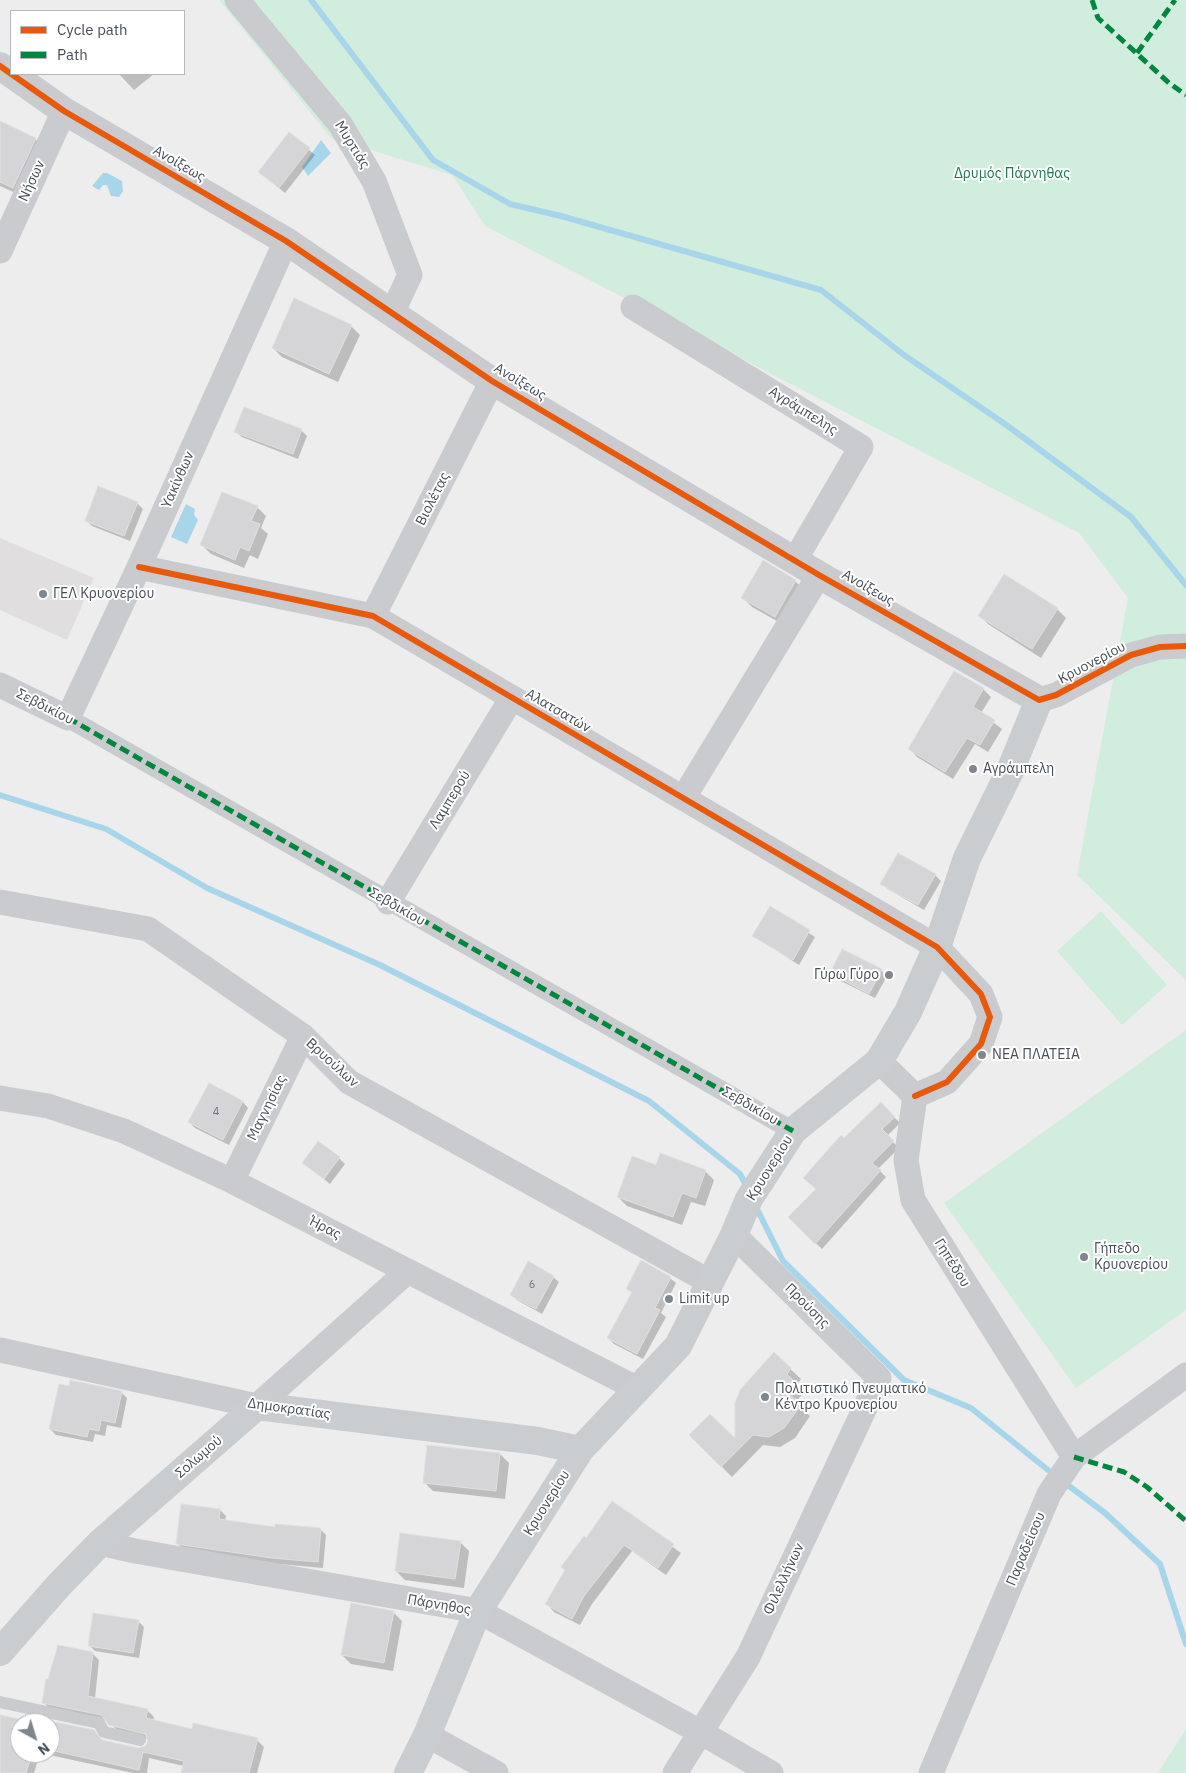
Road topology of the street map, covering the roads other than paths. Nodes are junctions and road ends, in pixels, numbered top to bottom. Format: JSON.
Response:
{"nodes":[{"id":1,"x":236,"y":0,"type":"edge"},
{"id":2,"x":13,"y":75,"type":"edge"},
{"id":3,"x":64,"y":111,"type":"junction"},
{"id":4,"x":286,"y":241,"type":"junction"},
{"id":5,"x":0,"y":250,"type":"edge"},
{"id":6,"x":633,"y":307,"type":"dead end"},
{"id":7,"x":392,"y":313,"type":"junction"},
{"id":8,"x":492,"y":381,"type":"junction"},
{"id":9,"x":795,"y":560,"type":"junction"},
{"id":10,"x":139,"y":567,"type":"junction"},
{"id":11,"x":819,"y":575,"type":"junction"},
{"id":12,"x":374,"y":616,"type":"junction"},
{"id":13,"x":1186,"y":646,"type":"edge"},
{"id":14,"x":0,"y":685,"type":"edge"},
{"id":15,"x":511,"y":699,"type":"junction"},
{"id":16,"x":1039,"y":700,"type":"junction"},
{"id":17,"x":68,"y":718,"type":"junction"},
{"id":18,"x":684,"y":797,"type":"junction"},
{"id":19,"x":0,"y":902,"type":"edge"},
{"id":20,"x":388,"y":902,"type":"junction"},
{"id":21,"x":937,"y":947,"type":"junction"},
{"id":22,"x":303,"y":1036,"type":"junction"},
{"id":23,"x":879,"y":1061,"type":"junction"},
{"id":24,"x":915,"y":1096,"type":"junction"},
{"id":25,"x":0,"y":1098,"type":"edge"},
{"id":26,"x":793,"y":1131,"type":"junction"},
{"id":27,"x":232,"y":1181,"type":"junction"},
{"id":28,"x":734,"y":1235,"type":"junction"},
{"id":29,"x":408,"y":1271,"type":"junction"},
{"id":30,"x":710,"y":1282,"type":"junction"},
{"id":31,"x":0,"y":1350,"type":"edge"},
{"id":32,"x":1186,"y":1375,"type":"edge"},
{"id":33,"x":879,"y":1378,"type":"joint"},
{"id":34,"x":638,"y":1389,"type":"junction"},
{"id":35,"x":257,"y":1406,"type":"junction"},
{"id":36,"x":580,"y":1450,"type":"junction"},
{"id":37,"x":1074,"y":1457,"type":"junction"},
{"id":38,"x":100,"y":1543,"type":"junction"},
{"id":39,"x":478,"y":1611,"type":"junction"},
{"id":40,"x":0,"y":1652,"type":"edge"},
{"id":41,"x":0,"y":1702,"type":"edge"},
{"id":42,"x":702,"y":1733,"type":"junction"},
{"id":43,"x":427,"y":1735,"type":"junction"},
{"id":44,"x":140,"y":1740,"type":"dead end"},
{"id":45,"x":408,"y":1773,"type":"edge"},
{"id":46,"x":496,"y":1773,"type":"edge"},
{"id":47,"x":675,"y":1773,"type":"edge"},
{"id":48,"x":771,"y":1773,"type":"edge"},
{"id":49,"x":931,"y":1773,"type":"edge"}],
"edges":[{"from":1,"to":7,"type":"street","name":"Μυρτιάς"},
{"from":2,"to":3,"type":"street","name":"Ανοίξεως"},
{"from":3,"to":4,"type":"street","name":"Ανοίξεως"},
{"from":3,"to":5,"type":"street","name":"Νήσων"},
{"from":4,"to":7,"type":"street","name":"Ανοίξεως"},
{"from":4,"to":10,"type":"street","name":"Υακίνθων"},
{"from":6,"to":9,"type":"street","name":"Αγράμπελης"},
{"from":7,"to":8,"type":"street","name":"Ανοίξεως"},
{"from":8,"to":9,"type":"street","name":"Ανοίξεως"},
{"from":8,"to":12,"type":"street","name":"Βιολέτας"},
{"from":9,"to":11,"type":"street","name":"Ανοίξεως"},
{"from":10,"to":12,"type":"street","name":"Αλατσατών"},
{"from":10,"to":17,"type":"street","name":"Υακίνθων"},
{"from":11,"to":16,"type":"street","name":"Ανοίξεως"},
{"from":11,"to":18,"type":"street"},
{"from":12,"to":15,"type":"street","name":"Αλατσατών"},
{"from":13,"to":16,"type":"street","name":"Κρυονερίου"},
{"from":14,"to":17,"type":"street","name":"Σεβδικίου"},
{"from":15,"to":18,"type":"street","name":"Αλατσατών"},
{"from":15,"to":20,"type":"street","name":"Λαμπερού"},
{"from":16,"to":21,"type":"main road","name":"Κρυονερίου"},
{"from":17,"to":20,"type":"street","name":"Σεβδικίου"},
{"from":18,"to":21,"type":"street","name":"Αλατσατών"},
{"from":19,"to":22,"type":"street","name":"Βρυούλων"},
{"from":20,"to":26,"type":"street","name":"Σεβδικίου"},
{"from":21,"to":23,"type":"main road","name":"Κρυονερίου"},
{"from":21,"to":24,"type":"street","name":"Αλατσατών"},
{"from":22,"to":27,"type":"street","name":"Μαγνησίας"},
{"from":22,"to":30,"type":"street","name":"Βρυούλων"},
{"from":23,"to":24,"type":"street"},
{"from":23,"to":26,"type":"main road","name":"Κρυονερίου"},
{"from":24,"to":37,"type":"street","name":"Γηπέδου"},
{"from":25,"to":27,"type":"street","name":"Ήρας"},
{"from":26,"to":28,"type":"main road","name":"Κρυονερίου"},
{"from":27,"to":29,"type":"street","name":"Ήρας"},
{"from":28,"to":30,"type":"main road","name":"Κρυονερίου"},
{"from":28,"to":33,"type":"street","name":"Προύσης"},
{"from":29,"to":34,"type":"street","name":"Ήρας"},
{"from":29,"to":35,"type":"street","name":"Σολωμού"},
{"from":30,"to":34,"type":"main road","name":"Κρυονερίου"},
{"from":31,"to":35,"type":"street","name":"Δημοκρατίας"},
{"from":32,"to":37,"type":"street","name":"Παραδείσου"},
{"from":33,"to":42,"type":"street","name":"Φιλελλήνων"},
{"from":34,"to":36,"type":"main road","name":"Κρυονερίου"},
{"from":35,"to":36,"type":"main road","name":"Δημοκρατίας"},
{"from":35,"to":38,"type":"main road","name":"Σολωμού"},
{"from":36,"to":39,"type":"main road","name":"Κρυονερίου"},
{"from":37,"to":49,"type":"street","name":"Παραδείσου"},
{"from":38,"to":39,"type":"street","name":"Πάρνηθος"},
{"from":38,"to":40,"type":"main road","name":"Σολωμού"},
{"from":39,"to":42,"type":"street","name":"Πάρνηθος"},
{"from":39,"to":43,"type":"main road","name":"Κρυονερίου"},
{"from":41,"to":44,"type":"lane"},
{"from":42,"to":47,"type":"street","name":"Φιλελλήνων"},
{"from":42,"to":48,"type":"street","name":"Πάρνηθος"},
{"from":43,"to":45,"type":"main road","name":"Κρυονερίου"},
{"from":43,"to":46,"type":"street"}]}
